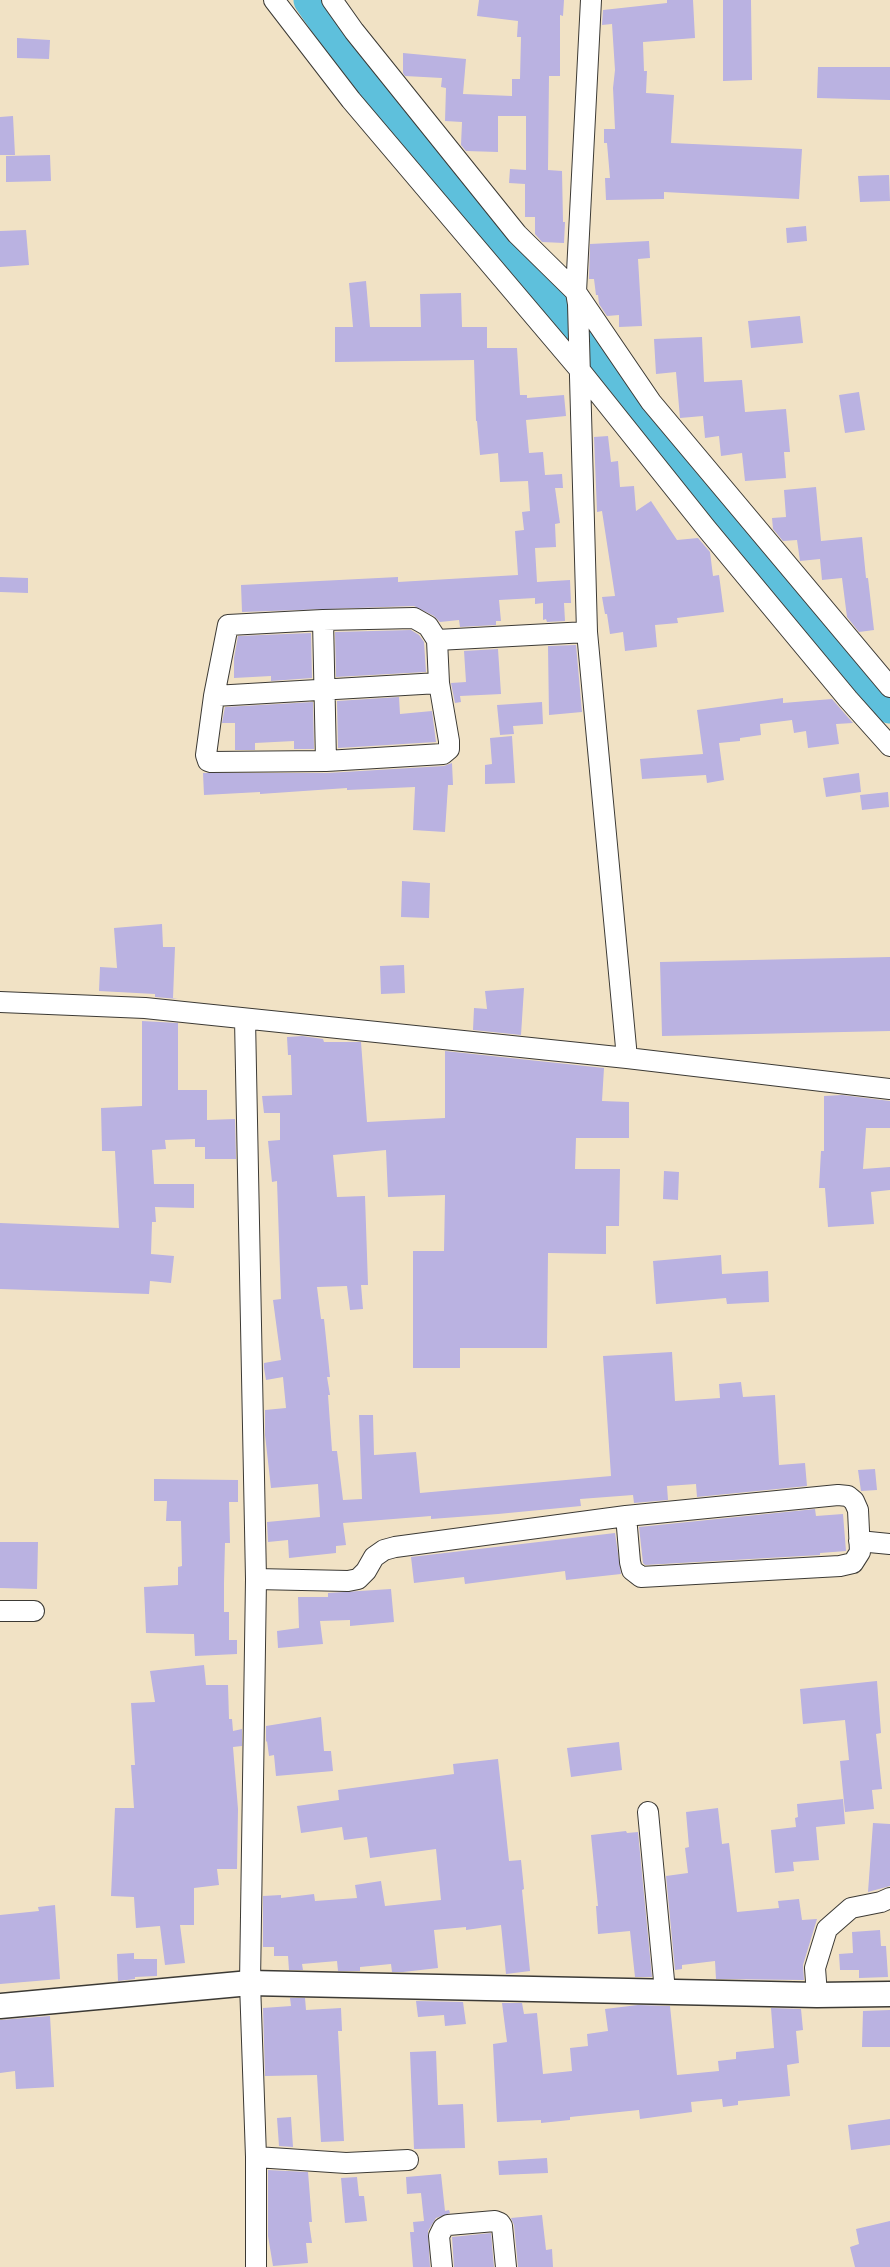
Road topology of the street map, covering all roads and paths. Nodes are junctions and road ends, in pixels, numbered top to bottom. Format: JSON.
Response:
{"nodes":[{"id":1,"x":274,"y":0,"type":"edge"},
{"id":2,"x":332,"y":0,"type":"edge"},
{"id":3,"x":591,"y":0,"type":"edge"},
{"id":4,"x":577,"y":298,"type":"junction"},
{"id":5,"x":579,"y":365,"type":"junction"},
{"id":6,"x":323,"y":620,"type":"junction"},
{"id":7,"x":587,"y":632,"type":"junction"},
{"id":8,"x":438,"y":640,"type":"junction"},
{"id":9,"x":439,"y":683,"type":"junction"},
{"id":10,"x":890,"y":687,"type":"edge"},
{"id":11,"x":325,"y":690,"type":"junction"},
{"id":12,"x":214,"y":696,"type":"junction"},
{"id":13,"x":890,"y":746,"type":"edge"},
{"id":14,"x":326,"y":761,"type":"junction"},
{"id":15,"x":0,"y":1002,"type":"edge"},
{"id":16,"x":245,"y":1019,"type":"junction"},
{"id":17,"x":627,"y":1058,"type":"junction"},
{"id":18,"x":890,"y":1089,"type":"edge"},
{"id":19,"x":626,"y":1516,"type":"junction"},
{"id":20,"x":859,"y":1541,"type":"junction"},
{"id":21,"x":890,"y":1544,"type":"edge"},
{"id":22,"x":256,"y":1579,"type":"junction"},
{"id":23,"x":0,"y":1611,"type":"edge"},
{"id":24,"x":34,"y":1611,"type":"dead end"},
{"id":25,"x":648,"y":1812,"type":"dead end"},
{"id":26,"x":890,"y":1898,"type":"edge"},
{"id":27,"x":250,"y":1983,"type":"junction"},
{"id":28,"x":665,"y":1991,"type":"junction"},
{"id":29,"x":890,"y":1994,"type":"edge"},
{"id":30,"x":818,"y":1995,"type":"junction"},
{"id":31,"x":0,"y":2006,"type":"edge"},
{"id":32,"x":255,"y":2157,"type":"junction"},
{"id":33,"x":408,"y":2160,"type":"dead end"},
{"id":34,"x":256,"y":2267,"type":"edge"},
{"id":35,"x":442,"y":2267,"type":"edge"},
{"id":36,"x":506,"y":2267,"type":"edge"}],
"edges":[{"from":1,"to":5,"type":"street"},
{"from":2,"to":4,"type":"street"},
{"from":3,"to":4,"type":"street"},
{"from":4,"to":5,"type":"street"},
{"from":4,"to":10,"type":"street"},
{"from":5,"to":7,"type":"street"},
{"from":5,"to":13,"type":"street"},
{"from":6,"to":8,"type":"street"},
{"from":6,"to":11,"type":"street"},
{"from":6,"to":12,"type":"street"},
{"from":7,"to":8,"type":"street"},
{"from":7,"to":17,"type":"street"},
{"from":8,"to":9,"type":"street"},
{"from":9,"to":11,"type":"street"},
{"from":9,"to":14,"type":"street"},
{"from":11,"to":12,"type":"street"},
{"from":11,"to":14,"type":"street"},
{"from":12,"to":14,"type":"street"},
{"from":15,"to":16,"type":"street"},
{"from":16,"to":17,"type":"street"},
{"from":16,"to":22,"type":"street"},
{"from":17,"to":18,"type":"street"},
{"from":19,"to":20,"type":"street"},
{"from":19,"to":20,"type":"street"},
{"from":19,"to":22,"type":"street"},
{"from":20,"to":21,"type":"street"},
{"from":22,"to":27,"type":"street"},
{"from":23,"to":24,"type":"street"},
{"from":25,"to":28,"type":"street"},
{"from":26,"to":30,"type":"street"},
{"from":27,"to":28,"type":"street"},
{"from":27,"to":31,"type":"street"},
{"from":27,"to":32,"type":"street"},
{"from":28,"to":30,"type":"street"},
{"from":29,"to":30,"type":"street"},
{"from":32,"to":33,"type":"street"},
{"from":32,"to":34,"type":"street"},
{"from":35,"to":36,"type":"street"}]}
